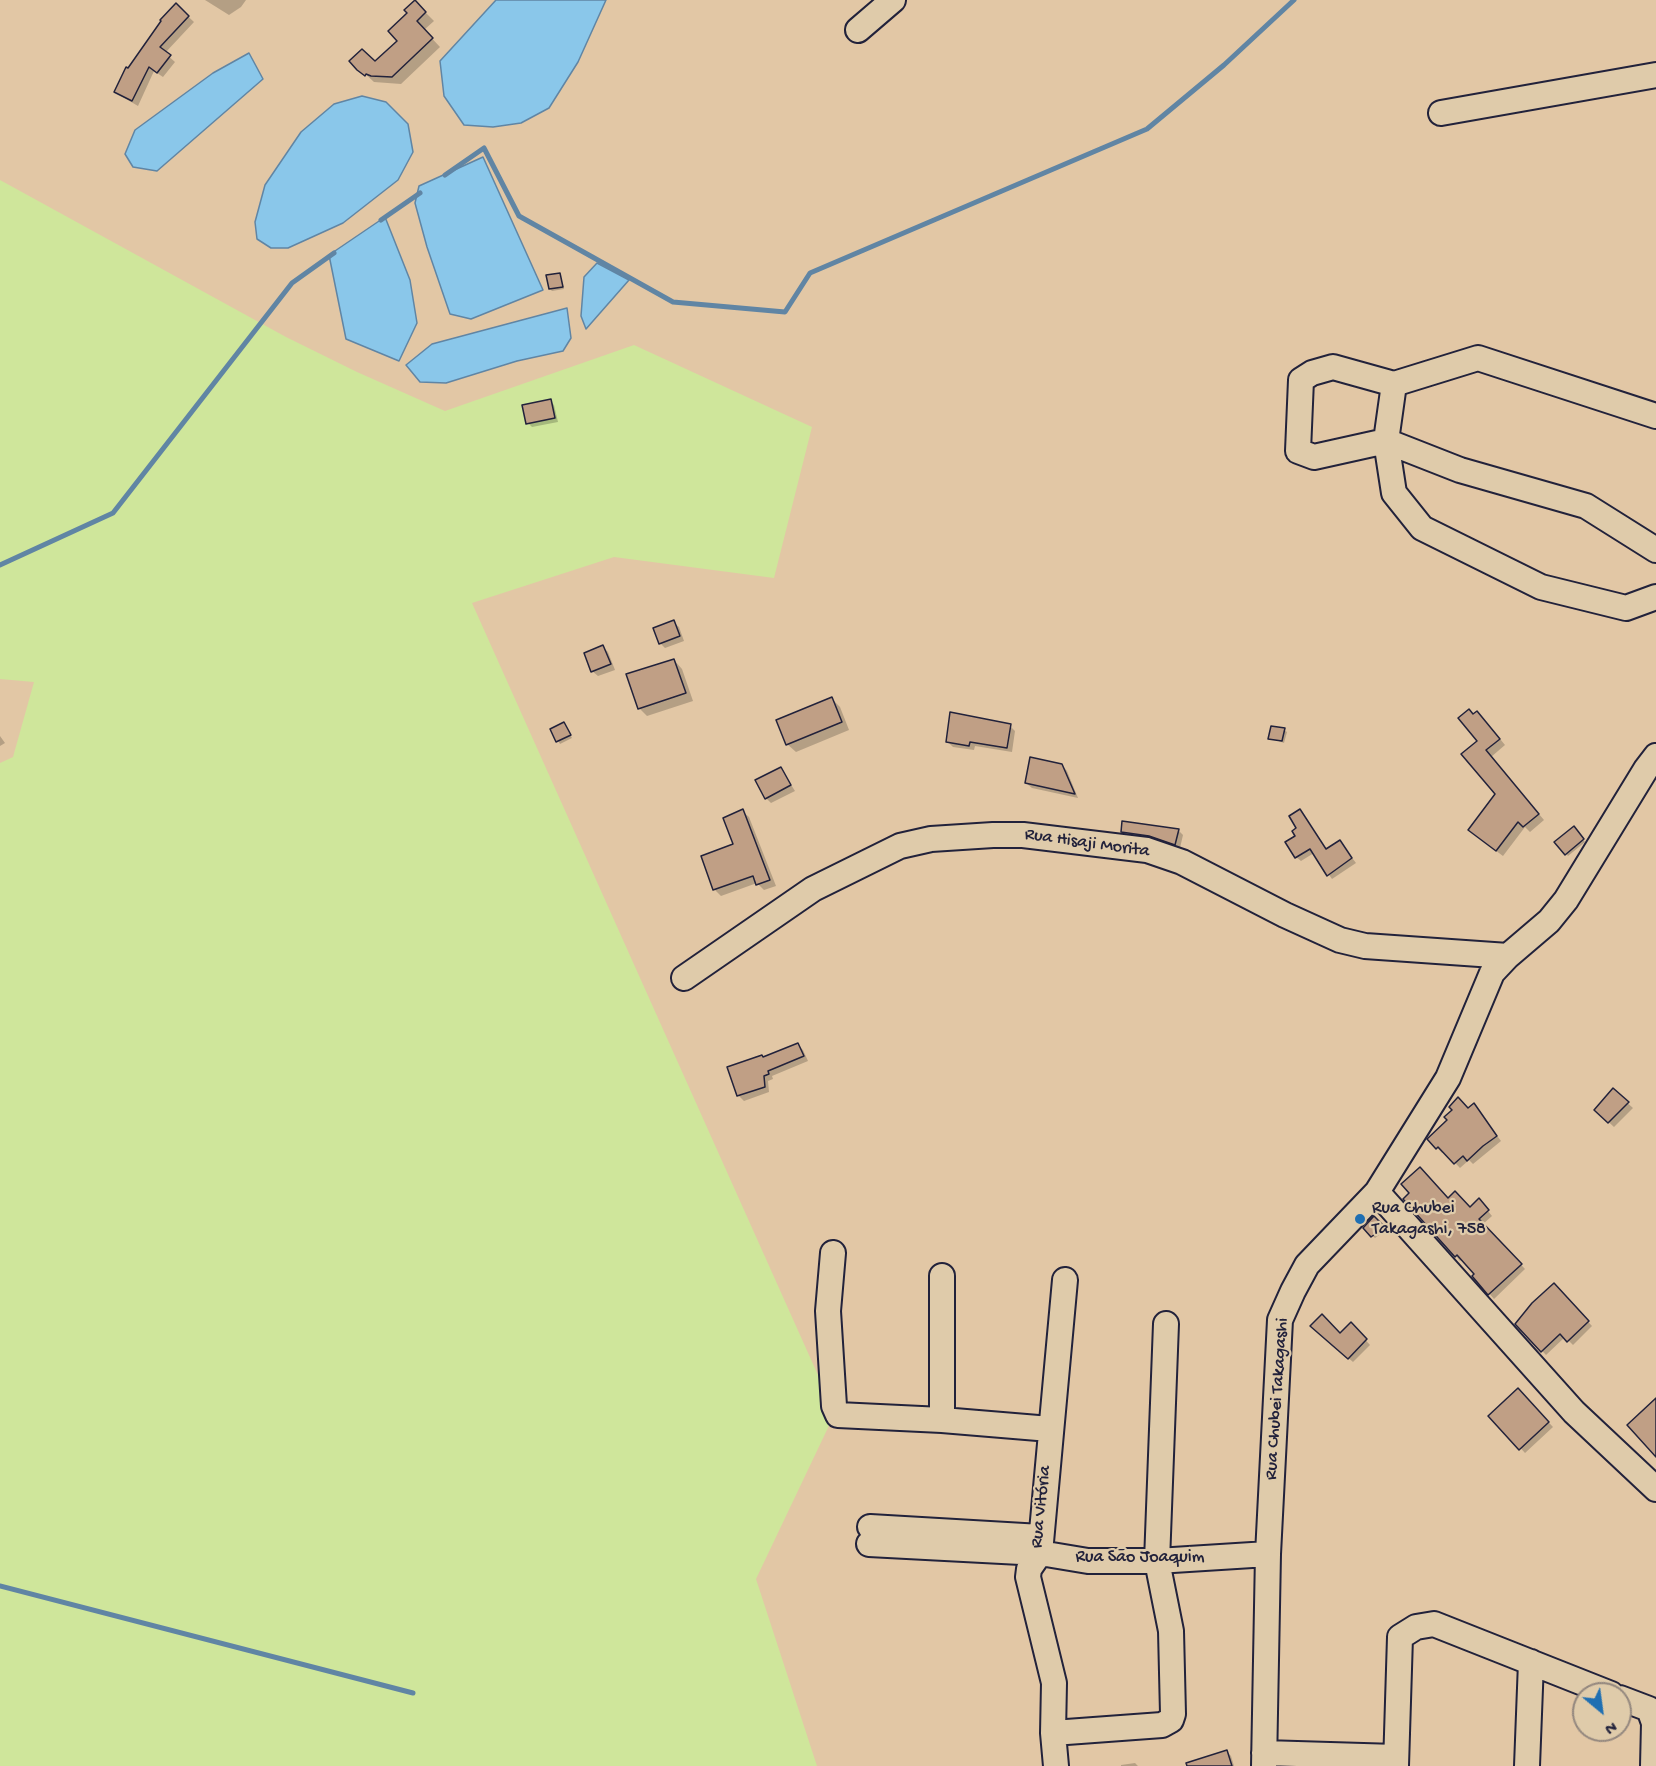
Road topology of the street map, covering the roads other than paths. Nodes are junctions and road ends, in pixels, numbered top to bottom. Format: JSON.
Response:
{"nodes":[{"id":1,"x":893,"y":0,"type":"edge"},
{"id":2,"x":858,"y":30,"type":"dead end"},
{"id":3,"x":1656,"y":75,"type":"edge"},
{"id":4,"x":1441,"y":113,"type":"dead end"},
{"id":5,"x":1394,"y":384,"type":"junction"},
{"id":6,"x":1656,"y":416,"type":"edge"},
{"id":7,"x":1386,"y":441,"type":"junction"},
{"id":8,"x":1656,"y":550,"type":"edge"},
{"id":9,"x":1656,"y":597,"type":"edge"},
{"id":10,"x":1656,"y":756,"type":"edge"},
{"id":11,"x":1508,"y":956,"type":"junction"},
{"id":12,"x":684,"y":978,"type":"dead end"},
{"id":13,"x":1377,"y":1191,"type":"junction"},
{"id":14,"x":833,"y":1253,"type":"dead end"},
{"id":15,"x":942,"y":1276,"type":"dead end"},
{"id":16,"x":1065,"y":1280,"type":"dead end"},
{"id":17,"x":1166,"y":1323,"type":"dead end"},
{"id":18,"x":942,"y":1420,"type":"junction"},
{"id":19,"x":1050,"y":1429,"type":"junction"},
{"id":20,"x":1656,"y":1489,"type":"edge"},
{"id":21,"x":869,"y":1535,"type":"dead end"},
{"id":22,"x":1040,"y":1545,"type":"junction"},
{"id":23,"x":1268,"y":1554,"type":"junction"},
{"id":24,"x":1158,"y":1561,"type":"junction"},
{"id":25,"x":1531,"y":1662,"type":"junction"},
{"id":26,"x":1581,"y":1682,"type":"edge"},
{"id":27,"x":1632,"y":1703,"type":"edge"},
{"id":28,"x":1053,"y":1734,"type":"junction"},
{"id":29,"x":1264,"y":1759,"type":"edge"},
{"id":30,"x":1396,"y":1761,"type":"edge"},
{"id":31,"x":1056,"y":1766,"type":"edge"},
{"id":32,"x":1527,"y":1766,"type":"edge"},
{"id":33,"x":1653,"y":1766,"type":"edge"}],
"edges":[{"from":1,"to":2,"type":"street"},
{"from":3,"to":4,"type":"street"},
{"from":5,"to":6,"type":"street"},
{"from":5,"to":7,"type":"street"},
{"from":5,"to":7,"type":"street"},
{"from":7,"to":8,"type":"street"},
{"from":7,"to":9,"type":"street"},
{"from":10,"to":11,"type":"street","name":"Rua Chubei Takagashi"},
{"from":11,"to":12,"type":"street","name":"Rua Hisaji Morita"},
{"from":11,"to":13,"type":"street","name":"Rua Chubei Takagashi"},
{"from":13,"to":20,"type":"street"},
{"from":13,"to":23,"type":"street","name":"Rua Chubei Takagashi"},
{"from":14,"to":18,"type":"street"},
{"from":15,"to":18,"type":"street"},
{"from":16,"to":19,"type":"street","name":"Rua Vitória"},
{"from":17,"to":24,"type":"street"},
{"from":18,"to":19,"type":"street"},
{"from":19,"to":22,"type":"street","name":"Rua Vitória"},
{"from":21,"to":22,"type":"street","name":"Rua São Joaquim"},
{"from":22,"to":24,"type":"street","name":"Rua São Joaquim"},
{"from":22,"to":28,"type":"street","name":"Rua Vitória"},
{"from":23,"to":24,"type":"street","name":"Rua São Joaquim"},
{"from":23,"to":29,"type":"street","name":"Rua Chubei Takagashi"},
{"from":24,"to":28,"type":"street"},
{"from":25,"to":26,"type":"street"},
{"from":25,"to":30,"type":"street"},
{"from":25,"to":32,"type":"street"},
{"from":27,"to":33,"type":"street"},
{"from":28,"to":31,"type":"street","name":"Rua Vitória"},
{"from":29,"to":30,"type":"street"}]}
